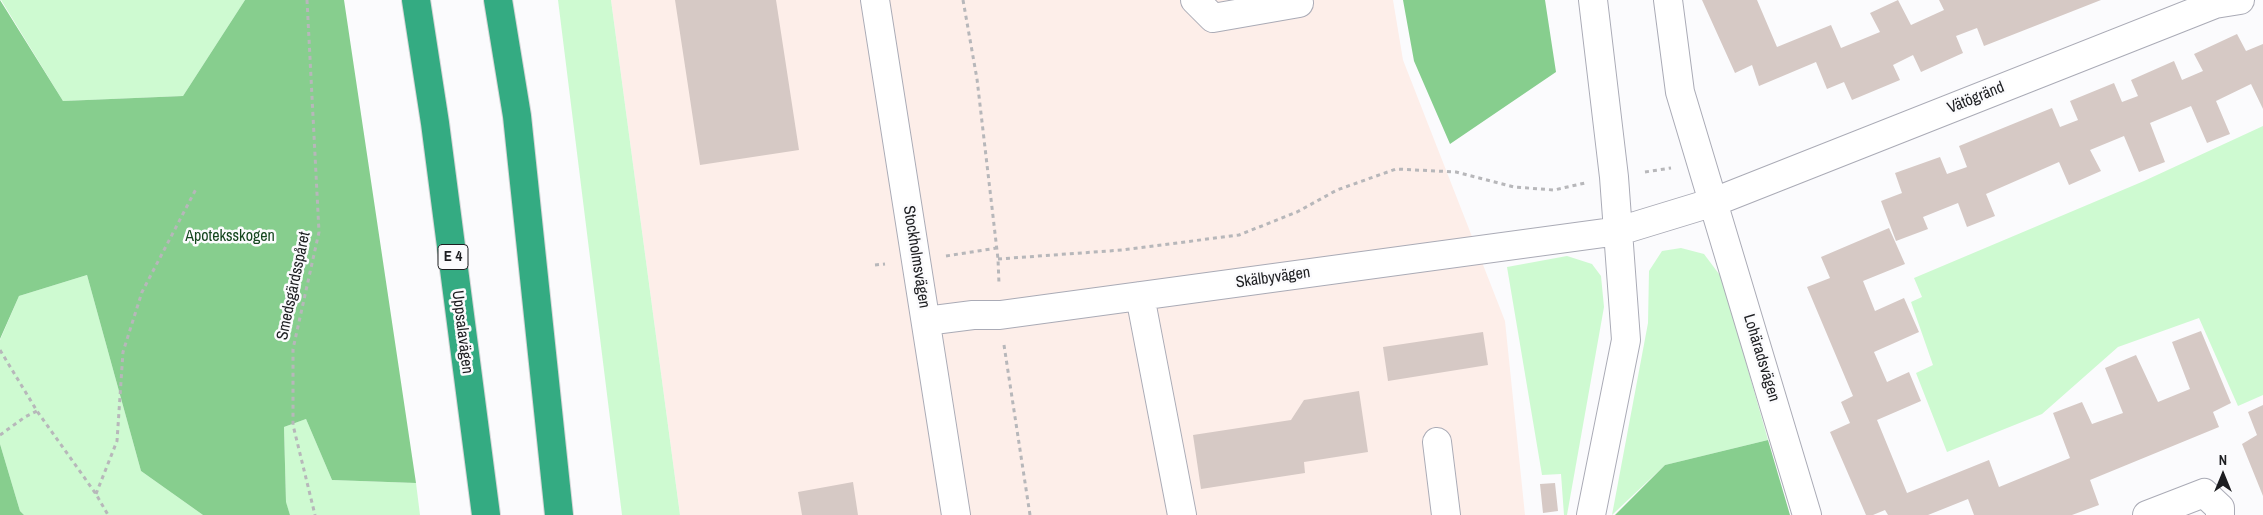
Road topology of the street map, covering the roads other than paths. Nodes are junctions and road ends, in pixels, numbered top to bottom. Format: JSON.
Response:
{"nodes":[{"id":1,"x":416,"y":0,"type":"edge"},
{"id":2,"x":498,"y":0,"type":"edge"},
{"id":3,"x":875,"y":0,"type":"edge"},
{"id":4,"x":1194,"y":0,"type":"edge"},
{"id":5,"x":1592,"y":0,"type":"edge"},
{"id":6,"x":1668,"y":0,"type":"edge"},
{"id":7,"x":2240,"y":0,"type":"edge"},
{"id":8,"x":1299,"y":3,"type":"dead end"},
{"id":9,"x":1714,"y":202,"type":"junction"},
{"id":10,"x":1620,"y":231,"type":"junction"},
{"id":11,"x":1140,"y":296,"type":"junction"},
{"id":12,"x":926,"y":321,"type":"junction"},
{"id":13,"x":1437,"y":442,"type":"dead end"},
{"id":14,"x":486,"y":515,"type":"edge"},
{"id":15,"x":559,"y":515,"type":"edge"},
{"id":16,"x":956,"y":515,"type":"edge"},
{"id":17,"x":1182,"y":515,"type":"edge"},
{"id":18,"x":1446,"y":515,"type":"edge"},
{"id":19,"x":1591,"y":515,"type":"edge"},
{"id":20,"x":1807,"y":515,"type":"edge"},
{"id":21,"x":2147,"y":515,"type":"edge"},
{"id":22,"x":2220,"y":515,"type":"edge"}],
"edges":[{"from":1,"to":14,"type":"highway","name":"Uppsalavägen","number":"E 4"},
{"from":2,"to":15,"type":"highway"},
{"from":3,"to":12,"type":"street","name":"Stockholmsvägen"},
{"from":4,"to":8,"type":"street"},
{"from":5,"to":10,"type":"street"},
{"from":6,"to":9,"type":"street","name":"Lohäradsvägen"},
{"from":7,"to":9,"type":"street","name":"Vätögränd"},
{"from":9,"to":10,"type":"street"},
{"from":9,"to":20,"type":"street","name":"Lohäradsvägen"},
{"from":10,"to":11,"type":"street","name":"Skälbyvägen"},
{"from":10,"to":19,"type":"street"},
{"from":11,"to":12,"type":"street","name":"Skälbyvägen"},
{"from":11,"to":17,"type":"street"},
{"from":12,"to":16,"type":"street","name":"Stockholmsvägen"},
{"from":13,"to":18,"type":"street"},
{"from":21,"to":22,"type":"street"}]}
